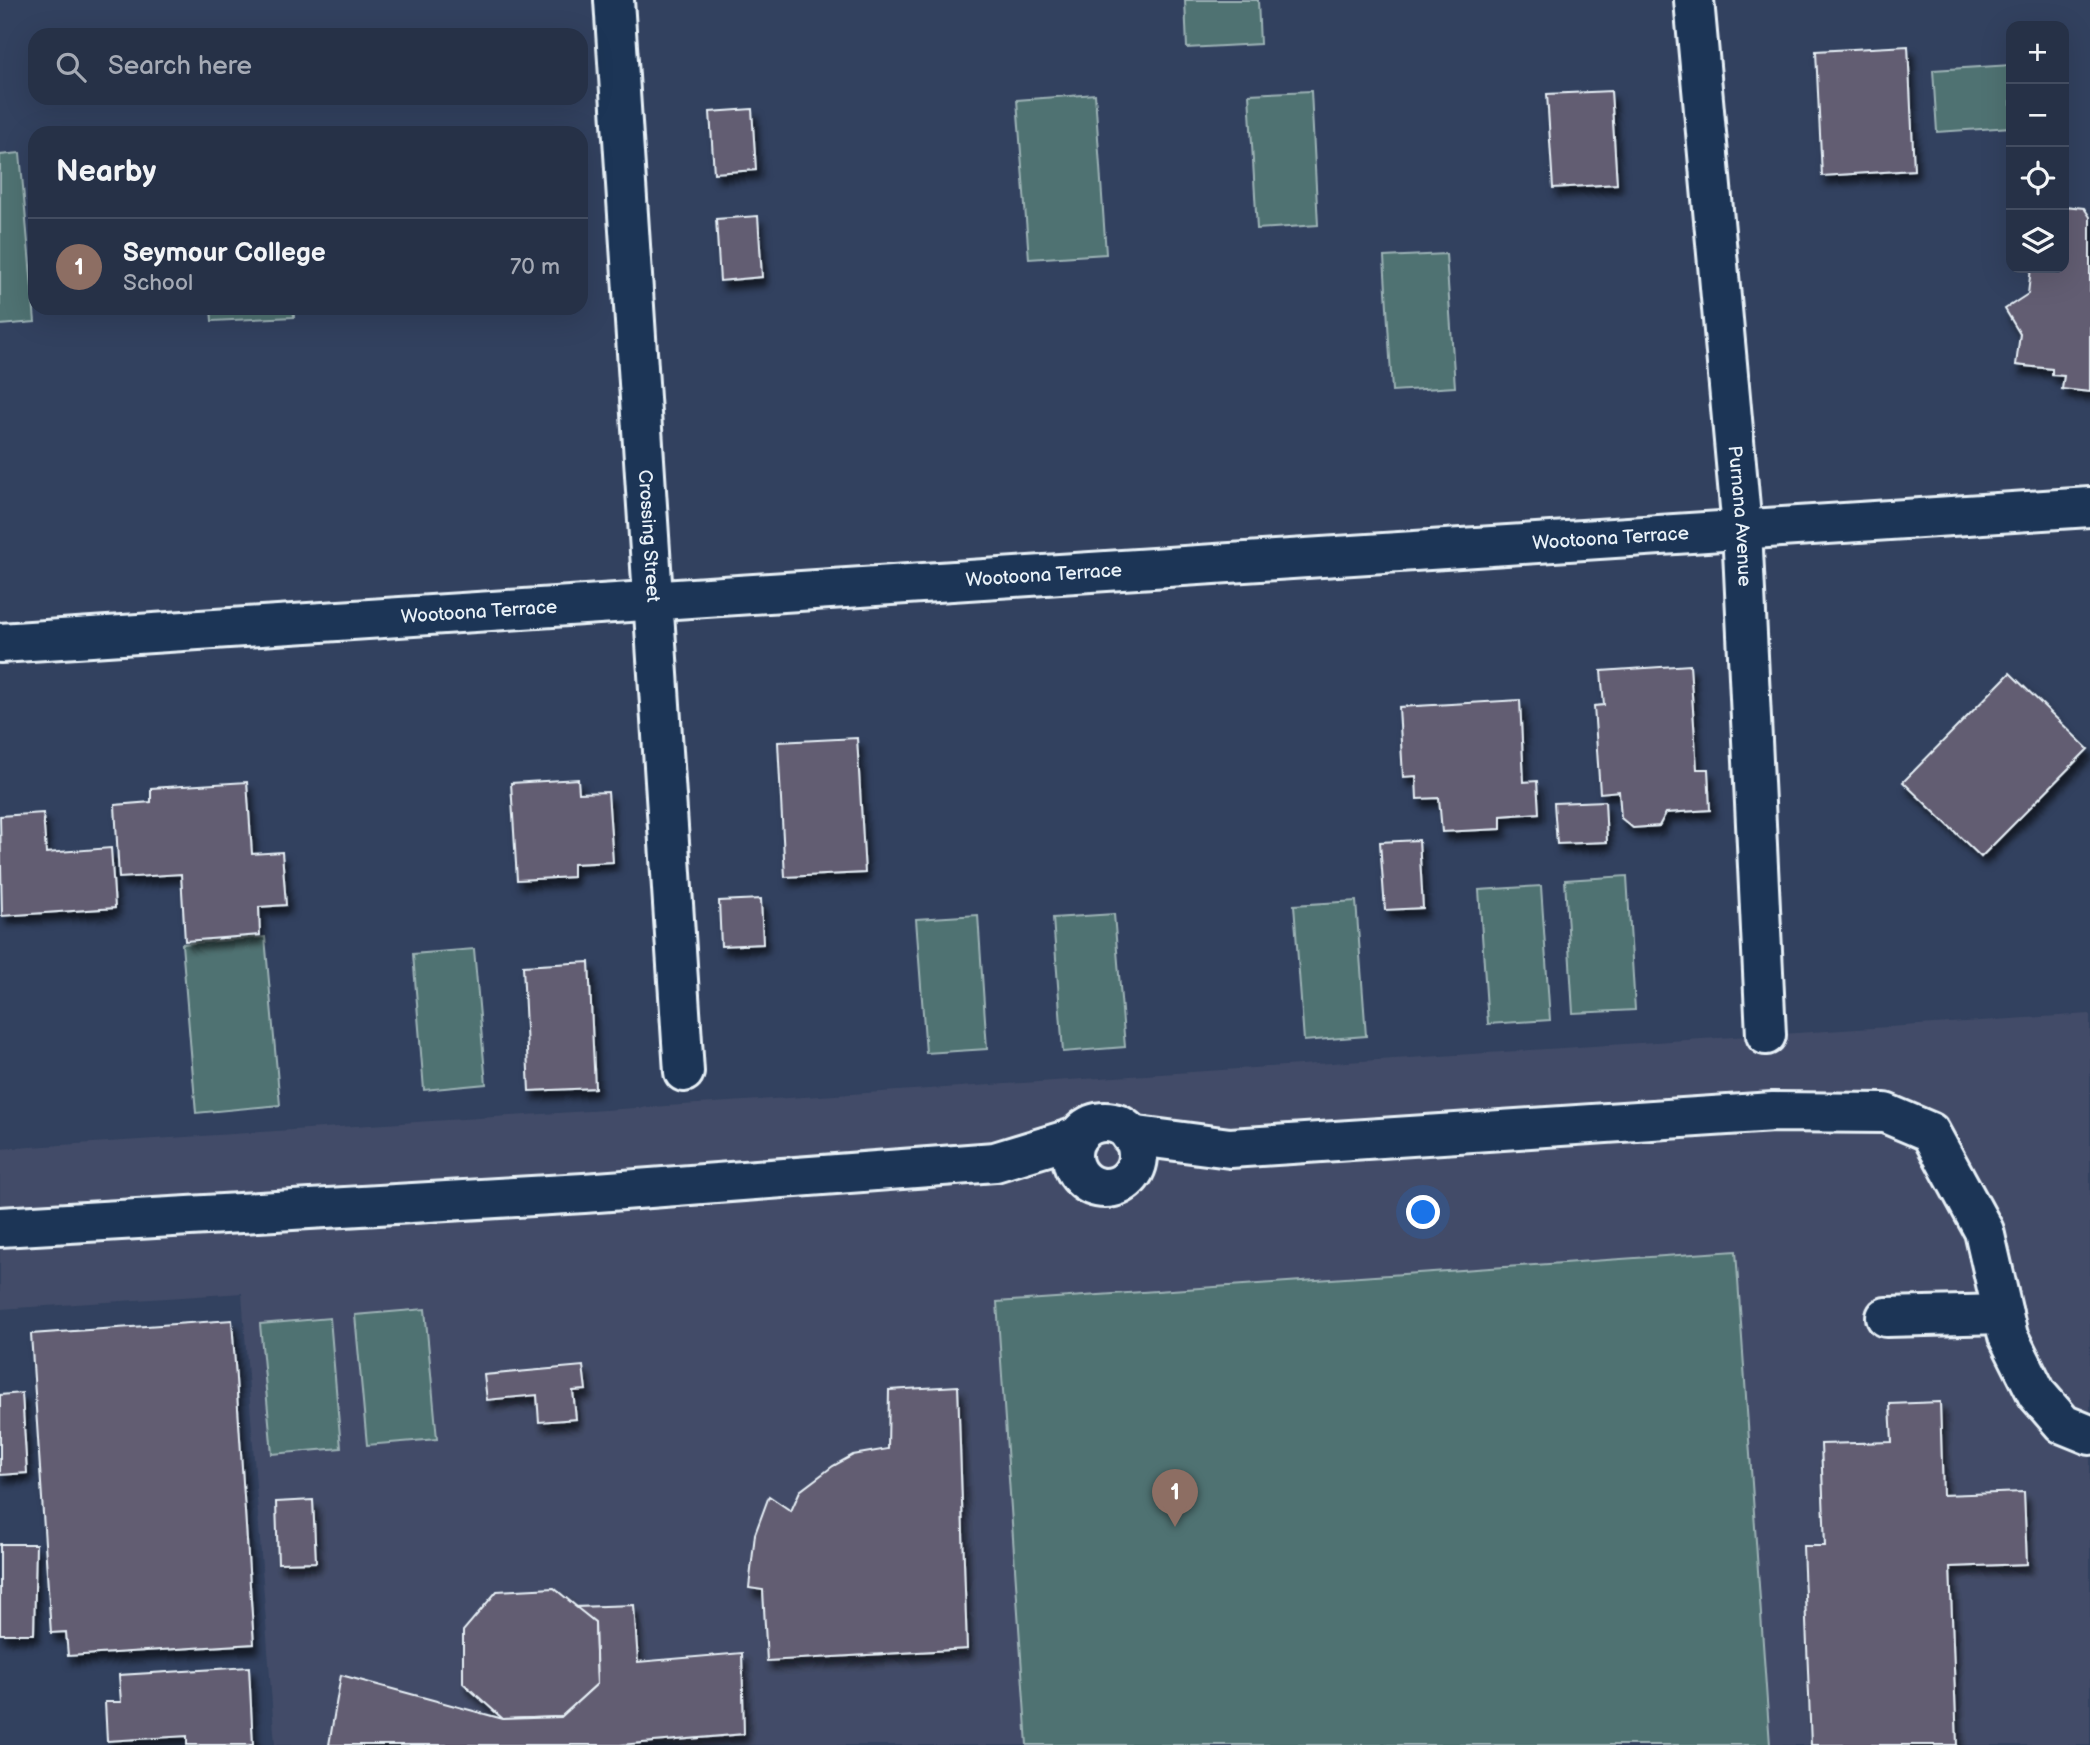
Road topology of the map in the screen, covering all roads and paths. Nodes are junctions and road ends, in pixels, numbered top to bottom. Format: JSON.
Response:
{"nodes":[{"id":1,"x":614,"y":0,"type":"edge"},
{"id":2,"x":1694,"y":0,"type":"edge"},
{"id":3,"x":2090,"y":507,"type":"edge"},
{"id":4,"x":1742,"y":529,"type":"junction"},
{"id":5,"x":653,"y":603,"type":"junction"},
{"id":6,"x":0,"y":643,"type":"edge"},
{"id":7,"x":1766,"y":1035,"type":"dead end"},
{"id":8,"x":684,"y":1072,"type":"dead end"},
{"id":9,"x":1130,"y":1135,"type":"junction"},
{"id":10,"x":1077,"y":1138,"type":"junction"},
{"id":11,"x":1230,"y":1148,"type":"junction"},
{"id":12,"x":995,"y":1162,"type":"junction"},
{"id":13,"x":1131,"y":1176,"type":"junction"},
{"id":14,"x":1090,"y":1185,"type":"junction"},
{"id":15,"x":0,"y":1227,"type":"edge"},
{"id":16,"x":2003,"y":1314,"type":"junction"},
{"id":17,"x":1886,"y":1317,"type":"dead end"},
{"id":18,"x":2090,"y":1435,"type":"edge"}],
"edges":[{"from":1,"to":5,"type":"street","name":"Crossing Street"},
{"from":2,"to":4,"type":"street","name":"Purnana Avenue"},
{"from":3,"to":4,"type":"street","name":"Wootoona Terrace"},
{"from":4,"to":5,"type":"street","name":"Wootoona Terrace"},
{"from":4,"to":7,"type":"street","name":"Purnana Avenue"},
{"from":5,"to":6,"type":"street","name":"Wootoona Terrace"},
{"from":5,"to":8,"type":"street","name":"Crossing Street"},
{"from":9,"to":10,"type":"street"},
{"from":9,"to":11,"type":"street"},
{"from":9,"to":13,"type":"street"},
{"from":10,"to":12,"type":"street"},
{"from":10,"to":14,"type":"street"},
{"from":11,"to":13,"type":"street"},
{"from":11,"to":16,"type":"street"},
{"from":12,"to":14,"type":"street"},
{"from":12,"to":15,"type":"street"},
{"from":13,"to":14,"type":"street"},
{"from":16,"to":17,"type":"street"},
{"from":16,"to":18,"type":"street"}]}
